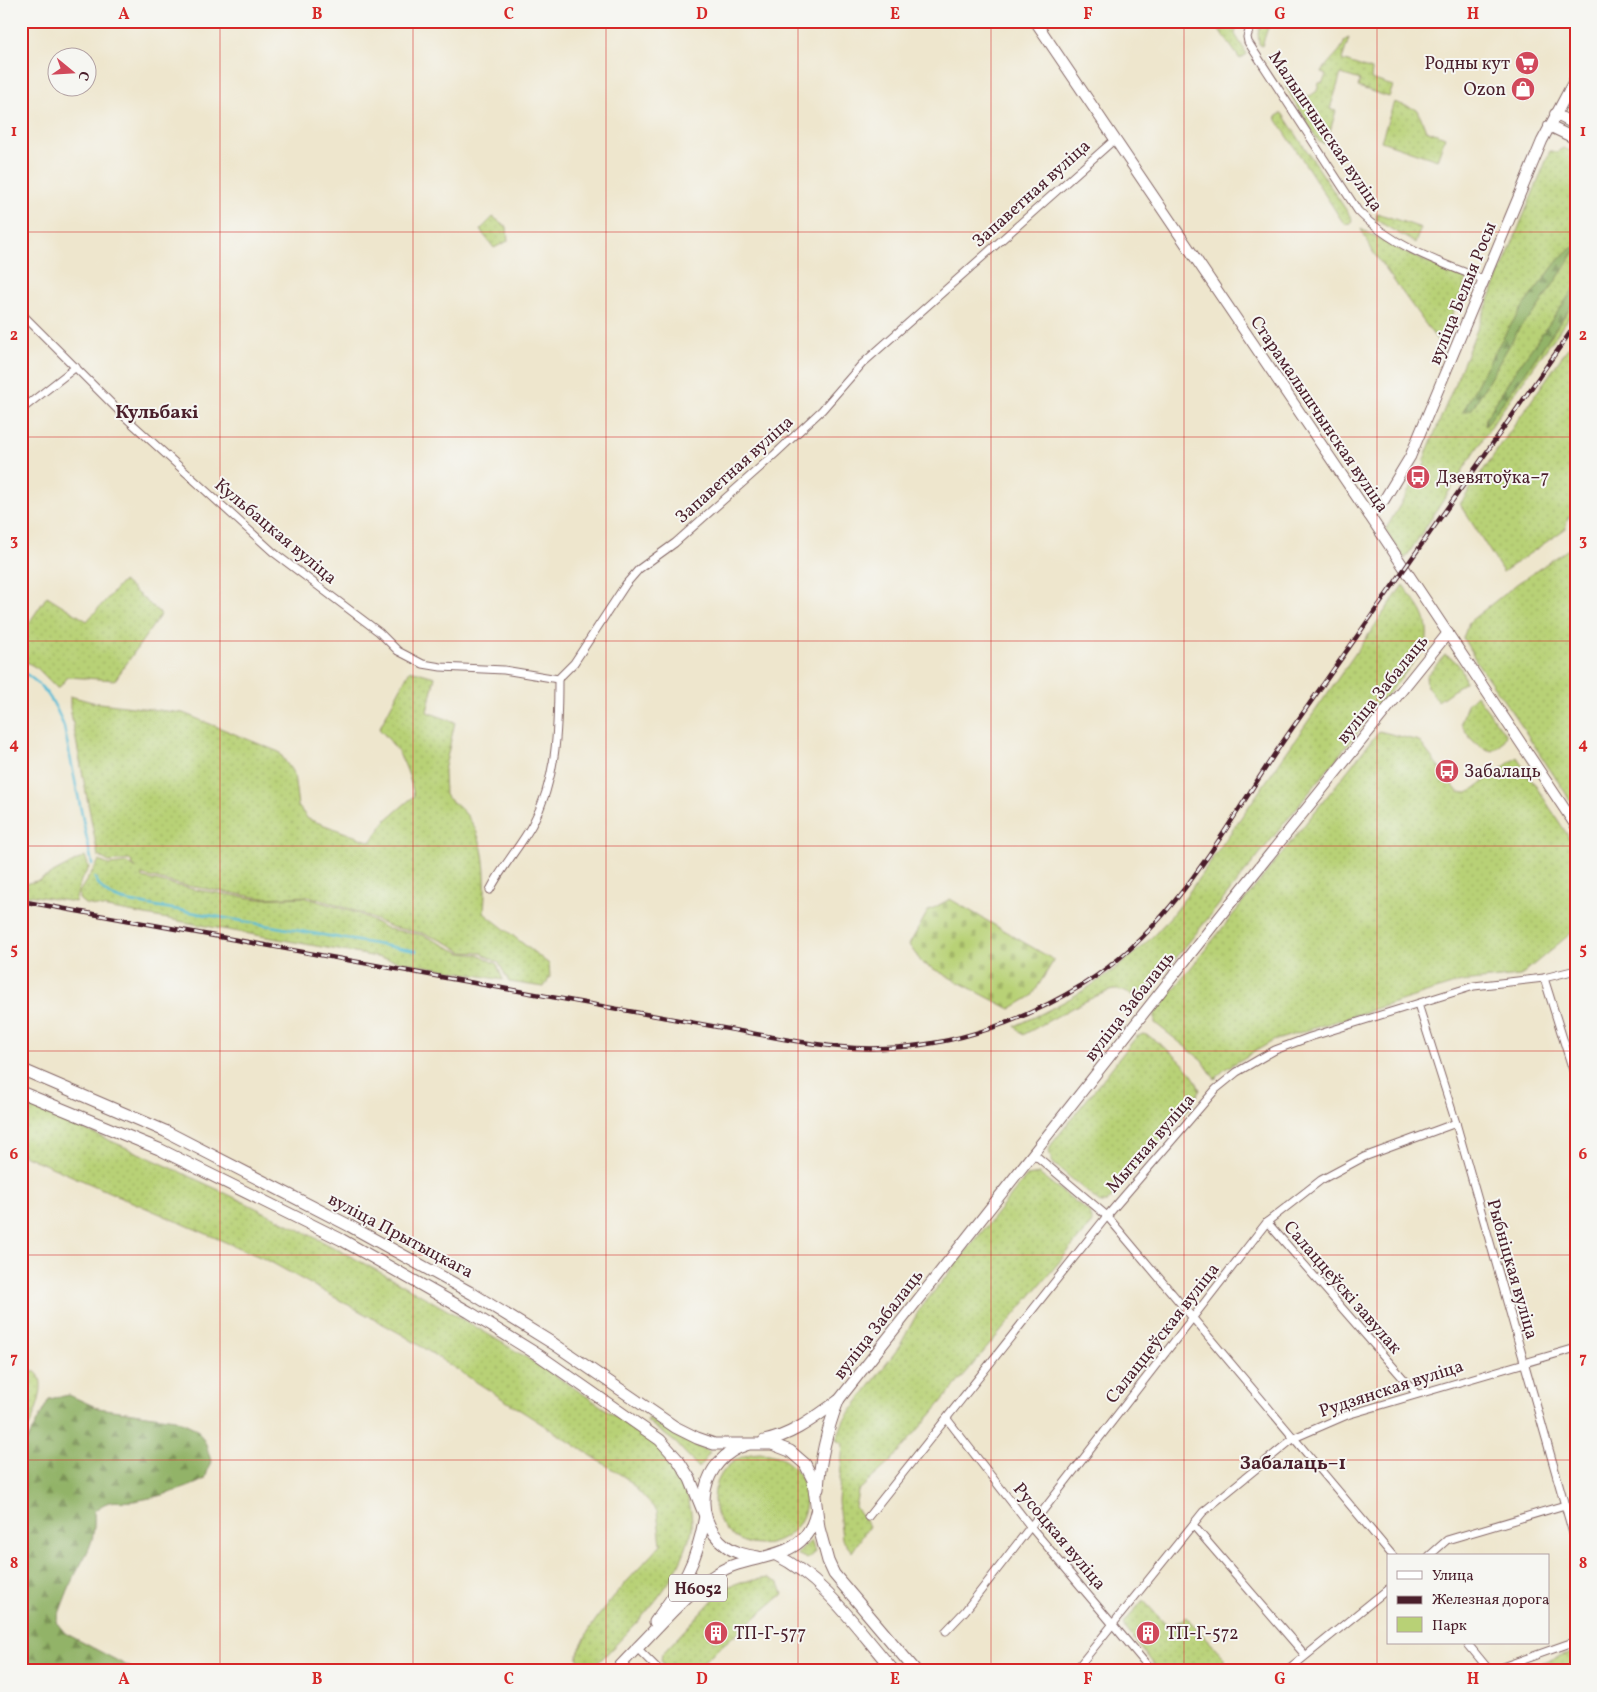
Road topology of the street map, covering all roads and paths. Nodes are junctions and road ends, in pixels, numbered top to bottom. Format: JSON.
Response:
{"nodes":[{"id":1,"x":1036,"y":21,"type":"edge"},
{"id":2,"x":1252,"y":21,"type":"edge"},
{"id":3,"x":1576,"y":77,"type":"edge"},
{"id":4,"x":1555,"y":114,"type":"junction"},
{"id":5,"x":1576,"y":125,"type":"edge"},
{"id":6,"x":1549,"y":126,"type":"junction"},
{"id":7,"x":1576,"y":139,"type":"edge"},
{"id":8,"x":1114,"y":140,"type":"junction"},
{"id":9,"x":1485,"y":280,"type":"junction"},
{"id":10,"x":21,"y":313,"type":"edge"},
{"id":11,"x":76,"y":368,"type":"junction"},
{"id":12,"x":21,"y":410,"type":"edge"},
{"id":13,"x":1369,"y":515,"type":"junction"},
{"id":14,"x":1448,"y":633,"type":"junction"},
{"id":15,"x":558,"y":679,"type":"junction"},
{"id":16,"x":1576,"y":826,"type":"edge"},
{"id":17,"x":490,"y":890,"type":"dead end"},
{"id":18,"x":1576,"y":970,"type":"edge"},
{"id":19,"x":1544,"y":978,"type":"junction"},
{"id":20,"x":1418,"y":1004,"type":"junction"},
{"id":21,"x":21,"y":1069,"type":"edge"},
{"id":22,"x":1576,"y":1080,"type":"edge"},
{"id":23,"x":21,"y":1092,"type":"edge"},
{"id":24,"x":1456,"y":1123,"type":"junction"},
{"id":25,"x":1034,"y":1154,"type":"junction"},
{"id":26,"x":1106,"y":1216,"type":"junction"},
{"id":27,"x":1267,"y":1222,"type":"junction"},
{"id":28,"x":1193,"y":1319,"type":"junction"},
{"id":29,"x":1576,"y":1348,"type":"edge"},
{"id":30,"x":1524,"y":1363,"type":"junction"},
{"id":31,"x":1416,"y":1393,"type":"junction"},
{"id":32,"x":838,"y":1401,"type":"junction"},
{"id":33,"x":947,"y":1419,"type":"junction"},
{"id":34,"x":1294,"y":1438,"type":"junction"},
{"id":35,"x":753,"y":1443,"type":"junction"},
{"id":36,"x":817,"y":1501,"type":"junction"},
{"id":37,"x":1565,"y":1505,"type":"junction"},
{"id":38,"x":705,"y":1516,"type":"junction"},
{"id":39,"x":868,"y":1517,"type":"dead end"},
{"id":40,"x":1193,"y":1525,"type":"junction"},
{"id":41,"x":1030,"y":1526,"type":"junction"},
{"id":42,"x":1576,"y":1544,"type":"edge"},
{"id":43,"x":1391,"y":1554,"type":"edge"},
{"id":44,"x":1431,"y":1554,"type":"edge"},
{"id":45,"x":776,"y":1555,"type":"junction"},
{"id":46,"x":1387,"y":1590,"type":"edge"},
{"id":47,"x":1112,"y":1623,"type":"junction"},
{"id":48,"x":946,"y":1630,"type":"dead end"},
{"id":49,"x":1576,"y":1641,"type":"edge"},
{"id":50,"x":1467,"y":1644,"type":"edge"},
{"id":51,"x":637,"y":1648,"type":"junction"},
{"id":52,"x":1306,"y":1655,"type":"junction"},
{"id":53,"x":615,"y":1671,"type":"edge"},
{"id":54,"x":660,"y":1671,"type":"edge"},
{"id":55,"x":894,"y":1671,"type":"edge"},
{"id":56,"x":916,"y":1671,"type":"edge"},
{"id":57,"x":1075,"y":1671,"type":"edge"},
{"id":58,"x":1152,"y":1671,"type":"edge"},
{"id":59,"x":1287,"y":1671,"type":"edge"},
{"id":60,"x":1490,"y":1671,"type":"edge"}],
"edges":[{"from":1,"to":8,"type":"main road","name":"Старамалышчынская вуліца"},
{"from":2,"to":9,"type":"street","name":"Малышчынская вуліца"},
{"from":3,"to":4,"type":"main road","name":"вуліца Белыя Росы"},
{"from":4,"to":5,"type":"main road"},
{"from":4,"to":6,"type":"main road","name":"вуліца Белыя Росы"},
{"from":6,"to":7,"type":"main road"},
{"from":6,"to":9,"type":"main road","name":"вуліца Белыя Росы"},
{"from":8,"to":13,"type":"main road","name":"Старамалышчынская вуліца"},
{"from":8,"to":15,"type":"street","name":"Запаветная вуліца"},
{"from":9,"to":13,"type":"main road","name":"вуліца Белыя Росы"},
{"from":10,"to":11,"type":"street","name":"Кульбацкая вуліца"},
{"from":11,"to":12,"type":"street"},
{"from":11,"to":15,"type":"street","name":"Кульбацкая вуліца"},
{"from":13,"to":14,"type":"main road","name":"Старамалышчынская вуліца"},
{"from":14,"to":16,"type":"main road","name":"Старамалышчынская вуліца"},
{"from":14,"to":25,"type":"main road","name":"вуліца Забалаць","number":"Н6052"},
{"from":15,"to":17,"type":"street"},
{"from":18,"to":19,"type":"street","name":"Мытная вуліца"},
{"from":19,"to":20,"type":"street","name":"Мытная вуліца"},
{"from":19,"to":22,"type":"street"},
{"from":20,"to":24,"type":"street","name":"Рыбніцкая вуліца"},
{"from":20,"to":26,"type":"street","name":"Мытная вуліца"},
{"from":21,"to":35,"type":"main road","name":"вуліца Прытыцкага"},
{"from":23,"to":38,"type":"main road","name":"вуліца Прытыцкага"},
{"from":24,"to":27,"type":"street","name":"Салаццеўская вуліца"},
{"from":24,"to":30,"type":"street","name":"Рыбніцкая вуліца"},
{"from":25,"to":26,"type":"street"},
{"from":25,"to":32,"type":"main road","name":"вуліца Забалаць","number":"Н6052"},
{"from":26,"to":28,"type":"street"},
{"from":26,"to":33,"type":"street","name":"Мытная вуліца"},
{"from":27,"to":28,"type":"street","name":"Салаццеўская вуліца"},
{"from":27,"to":31,"type":"street","name":"Салаццеўскі завулак"},
{"from":28,"to":34,"type":"street"},
{"from":28,"to":41,"type":"street","name":"Салаццеўская вуліца"},
{"from":29,"to":30,"type":"street","name":"Рудзянская вуліца"},
{"from":30,"to":31,"type":"street","name":"Рудзянская вуліца"},
{"from":30,"to":37,"type":"street","name":"Рыбніцкая вуліца"},
{"from":31,"to":34,"type":"street","name":"Рудзянская вуліца"},
{"from":32,"to":35,"type":"main road","number":"Н6052"},
{"from":32,"to":36,"type":"main road","number":"Н6052"},
{"from":33,"to":39,"type":"street","name":"Мытная вуліца"},
{"from":33,"to":41,"type":"street","name":"Русоцкая вуліца"},
{"from":34,"to":40,"type":"street","name":"Рудзянская вуліца"},
{"from":34,"to":43,"type":"street"},
{"from":35,"to":36,"type":"main road","number":"Н6052"},
{"from":35,"to":38,"type":"main road","number":"Н6052"},
{"from":36,"to":45,"type":"main road","number":"Н6052"},
{"from":36,"to":56,"type":"main road"},
{"from":37,"to":42,"type":"street","name":"Рыбніцкая вуліца"},
{"from":37,"to":44,"type":"street"},
{"from":38,"to":45,"type":"main road","number":"Н6052"},
{"from":38,"to":51,"type":"main road","number":"Н6052"},
{"from":40,"to":47,"type":"street","name":"Рудзянская вуліца"},
{"from":40,"to":52,"type":"street"},
{"from":41,"to":47,"type":"street","name":"Русоцкая вуліца"},
{"from":41,"to":48,"type":"street","name":"Салаццеўская вуліца"},
{"from":45,"to":51,"type":"main road","number":"Н6052"},
{"from":45,"to":55,"type":"main road"},
{"from":46,"to":52,"type":"street"},
{"from":47,"to":57,"type":"street","name":"Рудзянская вуліца"},
{"from":47,"to":58,"type":"street","name":"Русоцкая вуліца"},
{"from":49,"to":60,"type":"street"},
{"from":50,"to":60,"type":"street"},
{"from":51,"to":53,"type":"main road","number":"Н6052"},
{"from":51,"to":54,"type":"street"},
{"from":52,"to":59,"type":"street"}]}
